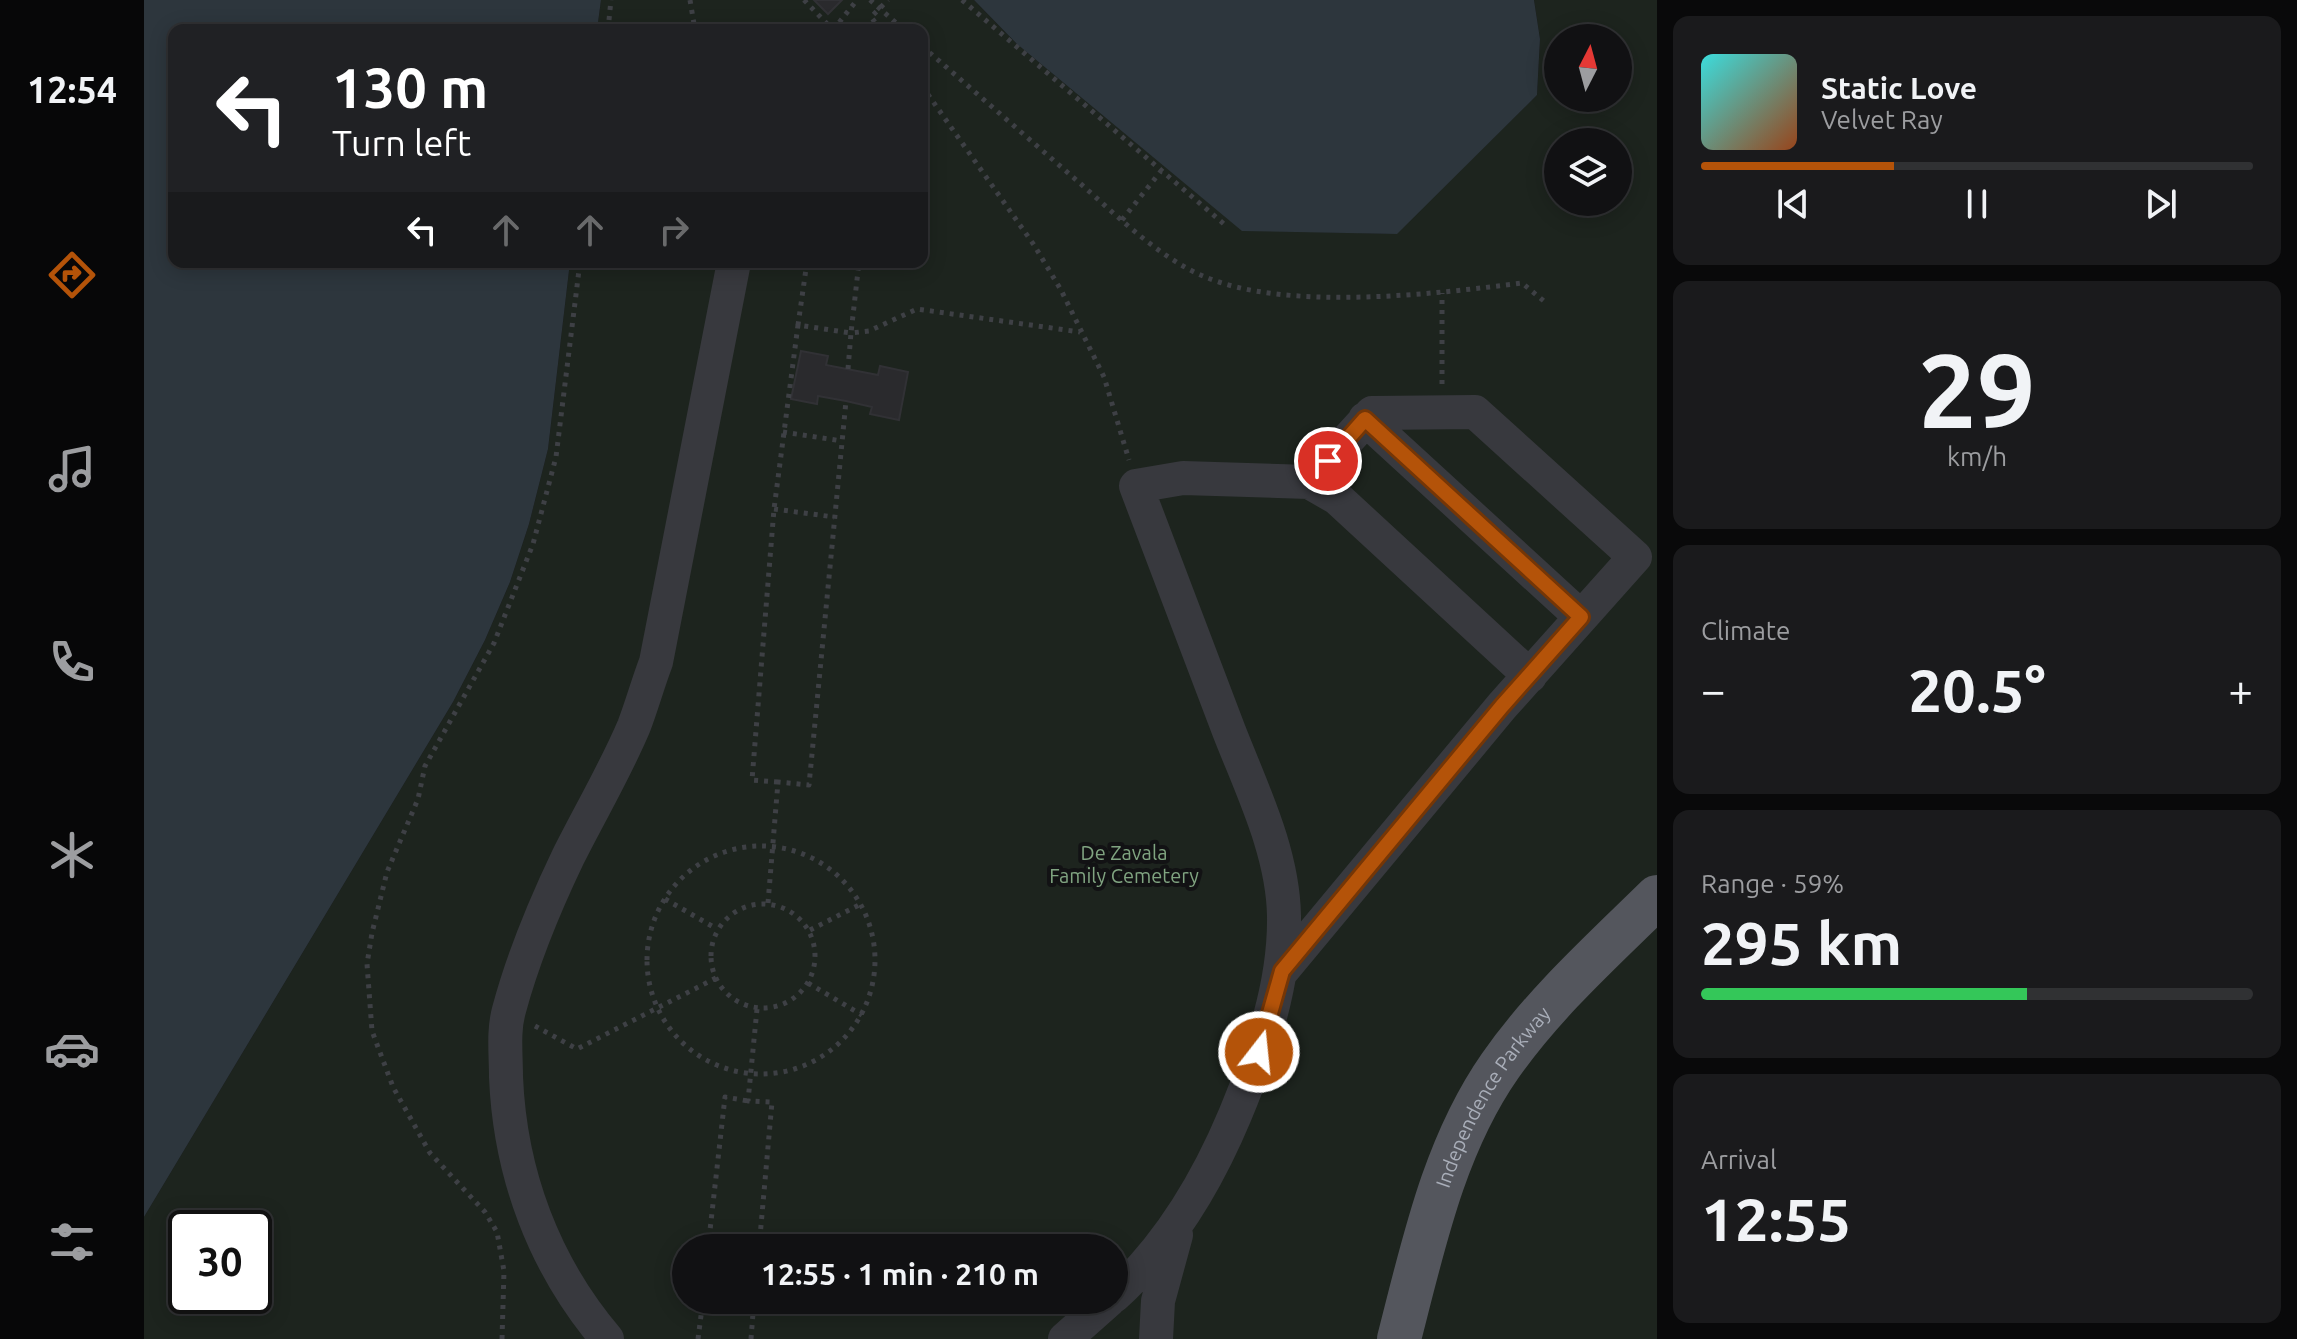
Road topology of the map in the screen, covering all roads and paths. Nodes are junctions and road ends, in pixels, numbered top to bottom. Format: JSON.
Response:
{"nodes":[{"id":1,"x":611,"y":0,"type":"edge"},
{"id":2,"x":690,"y":0,"type":"edge"},
{"id":3,"x":804,"y":0,"type":"edge"},
{"id":4,"x":857,"y":0,"type":"edge"},
{"id":5,"x":870,"y":0,"type":"edge"},
{"id":6,"x":888,"y":0,"type":"edge"},
{"id":7,"x":962,"y":0,"type":"edge"},
{"id":8,"x":879,"y":9,"type":"junction"},
{"id":9,"x":609,"y":24,"type":"edge"},
{"id":10,"x":694,"y":24,"type":"edge"},
{"id":11,"x":827,"y":24,"type":"edge"},
{"id":12,"x":838,"y":24,"type":"edge"},
{"id":13,"x":876,"y":24,"type":"edge"},
{"id":14,"x":897,"y":24,"type":"edge"},
{"id":15,"x":928,"y":51,"type":"edge"},
{"id":16,"x":928,"y":95,"type":"edge"},
{"id":17,"x":1161,"y":171,"type":"junction"},
{"id":18,"x":1122,"y":220,"type":"junction"},
{"id":19,"x":1224,"y":224,"type":"dead end"},
{"id":20,"x":579,"y":268,"type":"edge"},
{"id":21,"x":733,"y":268,"type":"edge"},
{"id":22,"x":806,"y":268,"type":"edge"},
{"id":23,"x":858,"y":268,"type":"edge"},
{"id":24,"x":1442,"y":293,"type":"junction"},
{"id":25,"x":1545,"y":302,"type":"dead end"},
{"id":26,"x":798,"y":325,"type":"junction"},
{"id":27,"x":1081,"y":332,"type":"junction"},
{"id":28,"x":851,"y":333,"type":"junction"},
{"id":29,"x":1441,"y":356,"type":"dead end"},
{"id":30,"x":848,"y":369,"type":"dead end"},
{"id":31,"x":846,"y":401,"type":"dead end"},
{"id":32,"x":1365,"y":419,"type":"junction"},
{"id":33,"x":783,"y":432,"type":"junction"},
{"id":34,"x":842,"y":441,"type":"junction"},
{"id":35,"x":1309,"y":482,"type":"junction"},
{"id":36,"x":1136,"y":486,"type":"junction"},
{"id":37,"x":774,"y":509,"type":"junction"},
{"id":38,"x":834,"y":517,"type":"junction"},
{"id":39,"x":1581,"y":617,"type":"junction"},
{"id":40,"x":1530,"y":676,"type":"junction"},
{"id":41,"x":778,"y":782,"type":"junction"},
{"id":42,"x":774,"y":846,"type":"junction"},
{"id":43,"x":1657,"y":897,"type":"edge"},
{"id":44,"x":665,"y":899,"type":"junction"},
{"id":45,"x":768,"y":903,"type":"junction"},
{"id":46,"x":861,"y":904,"type":"junction"},
{"id":47,"x":717,"y":929,"type":"junction"},
{"id":48,"x":810,"y":930,"type":"junction"},
{"id":49,"x":1282,"y":971,"type":"junction"},
{"id":50,"x":716,"y":978,"type":"junction"},
{"id":51,"x":808,"y":983,"type":"junction"},
{"id":52,"x":657,"y":1008,"type":"junction"},
{"id":53,"x":757,"y":1009,"type":"junction"},
{"id":54,"x":508,"y":1012,"type":"junction"},
{"id":55,"x":862,"y":1015,"type":"junction"},
{"id":56,"x":750,"y":1073,"type":"junction"},
{"id":57,"x":748,"y":1101,"type":"junction"},
{"id":58,"x":1179,"y":1223,"type":"junction"},
{"id":59,"x":710,"y":1234,"type":"edge"},
{"id":60,"x":760,"y":1234,"type":"edge"},
{"id":61,"x":1128,"y":1280,"type":"edge"},
{"id":62,"x":701,"y":1314,"type":"edge"},
{"id":63,"x":753,"y":1314,"type":"edge"},
{"id":64,"x":1093,"y":1314,"type":"edge"},
{"id":65,"x":502,"y":1339,"type":"edge"},
{"id":66,"x":607,"y":1339,"type":"edge"},
{"id":67,"x":698,"y":1339,"type":"edge"},
{"id":68,"x":751,"y":1339,"type":"edge"},
{"id":69,"x":1065,"y":1339,"type":"edge"},
{"id":70,"x":1156,"y":1339,"type":"edge"},
{"id":71,"x":1399,"y":1339,"type":"edge"}],
"edges":[{"from":1,"to":9,"type":"path"},
{"from":2,"to":10,"type":"path"},
{"from":3,"to":11,"type":"path"},
{"from":4,"to":12,"type":"path"},
{"from":5,"to":8,"type":"path"},
{"from":6,"to":8,"type":"path"},
{"from":7,"to":17,"type":"path"},
{"from":8,"to":13,"type":"path"},
{"from":8,"to":14,"type":"path"},
{"from":15,"to":18,"type":"path"},
{"from":16,"to":27,"type":"path"},
{"from":17,"to":18,"type":"path"},
{"from":17,"to":19,"type":"path"},
{"from":18,"to":24,"type":"path"},
{"from":20,"to":65,"type":"path"},
{"from":21,"to":54,"type":"street"},
{"from":22,"to":26,"type":"path"},
{"from":23,"to":28,"type":"path"},
{"from":24,"to":25,"type":"path"},
{"from":24,"to":29,"type":"path"},
{"from":26,"to":28,"type":"path"},
{"from":26,"to":33,"type":"path"},
{"from":27,"to":28,"type":"path"},
{"from":27,"to":36,"type":"path"},
{"from":28,"to":30,"type":"path"},
{"from":31,"to":34,"type":"path"},
{"from":32,"to":35,"type":"street"},
{"from":32,"to":39,"type":"street"},
{"from":32,"to":39,"type":"street"},
{"from":33,"to":34,"type":"path"},
{"from":33,"to":37,"type":"path"},
{"from":34,"to":38,"type":"path"},
{"from":35,"to":36,"type":"street"},
{"from":35,"to":40,"type":"street"},
{"from":36,"to":49,"type":"street"},
{"from":37,"to":38,"type":"path"},
{"from":37,"to":41,"type":"path"},
{"from":38,"to":41,"type":"path"},
{"from":39,"to":40,"type":"street"},
{"from":40,"to":49,"type":"street"},
{"from":41,"to":42,"type":"path"},
{"from":42,"to":44,"type":"path"},
{"from":42,"to":45,"type":"path"},
{"from":42,"to":46,"type":"path"},
{"from":43,"to":71,"type":"main road","name":"Independence Parkway"},
{"from":44,"to":47,"type":"path"},
{"from":44,"to":52,"type":"path"},
{"from":45,"to":47,"type":"path"},
{"from":45,"to":48,"type":"path"},
{"from":46,"to":48,"type":"path"},
{"from":46,"to":55,"type":"path"},
{"from":47,"to":50,"type":"path"},
{"from":48,"to":51,"type":"path"},
{"from":49,"to":58,"type":"street"},
{"from":50,"to":52,"type":"path"},
{"from":50,"to":53,"type":"path"},
{"from":51,"to":53,"type":"path"},
{"from":51,"to":55,"type":"path"},
{"from":52,"to":54,"type":"path"},
{"from":52,"to":56,"type":"path"},
{"from":53,"to":56,"type":"path"},
{"from":54,"to":66,"type":"street"},
{"from":55,"to":56,"type":"path"},
{"from":56,"to":57,"type":"path"},
{"from":57,"to":59,"type":"path"},
{"from":57,"to":60,"type":"path"},
{"from":58,"to":61,"type":"street"},
{"from":58,"to":70,"type":"street"},
{"from":62,"to":67,"type":"path"},
{"from":63,"to":68,"type":"path"},
{"from":64,"to":69,"type":"street"}]}
